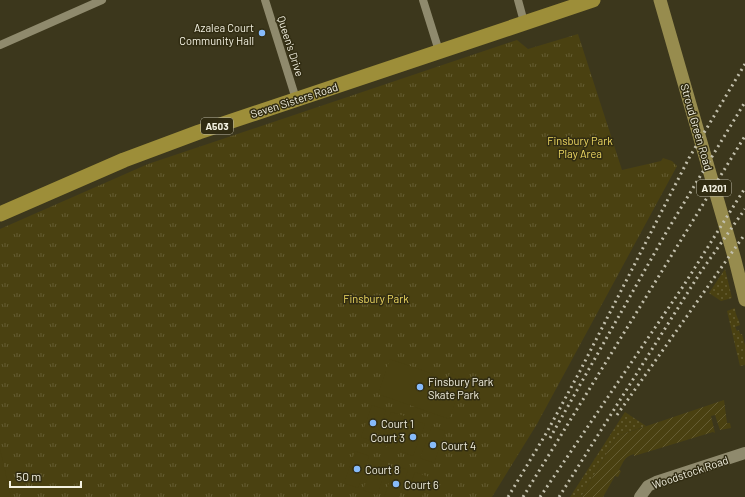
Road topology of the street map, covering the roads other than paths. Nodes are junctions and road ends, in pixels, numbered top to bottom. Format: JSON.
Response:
{"nodes":[{"id":1,"x":102,"y":0,"type":"edge"},
{"id":2,"x":265,"y":0,"type":"edge"},
{"id":3,"x":422,"y":0,"type":"edge"},
{"id":4,"x":518,"y":0,"type":"edge"},
{"id":5,"x":593,"y":0,"type":"edge"},
{"id":6,"x":660,"y":0,"type":"edge"},
{"id":7,"x":524,"y":22,"type":"junction"},
{"id":8,"x":0,"y":46,"type":"edge"},
{"id":9,"x":439,"y":51,"type":"junction"},
{"id":10,"x":296,"y":99,"type":"junction"},
{"id":11,"x":0,"y":214,"type":"edge"},
{"id":12,"x":745,"y":300,"type":"edge"},
{"id":13,"x":745,"y":453,"type":"edge"},
{"id":14,"x":640,"y":497,"type":"edge"}],
"edges":[{"from":1,"to":8,"type":"street"},
{"from":2,"to":10,"type":"street","name":"Queen's Drive"},
{"from":3,"to":9,"type":"street"},
{"from":4,"to":7,"type":"street"},
{"from":5,"to":7,"type":"highway","name":"Seven Sisters Road","number":"A503"},
{"from":6,"to":12,"type":"main road","name":"Stroud Green Road","number":"A1201"},
{"from":7,"to":9,"type":"highway","name":"Seven Sisters Road","number":"A503"},
{"from":9,"to":10,"type":"highway","name":"Seven Sisters Road","number":"A503"},
{"from":10,"to":11,"type":"highway","name":"Seven Sisters Road","number":"A503"},
{"from":13,"to":14,"type":"main road","name":"Woodstock Road"}]}
